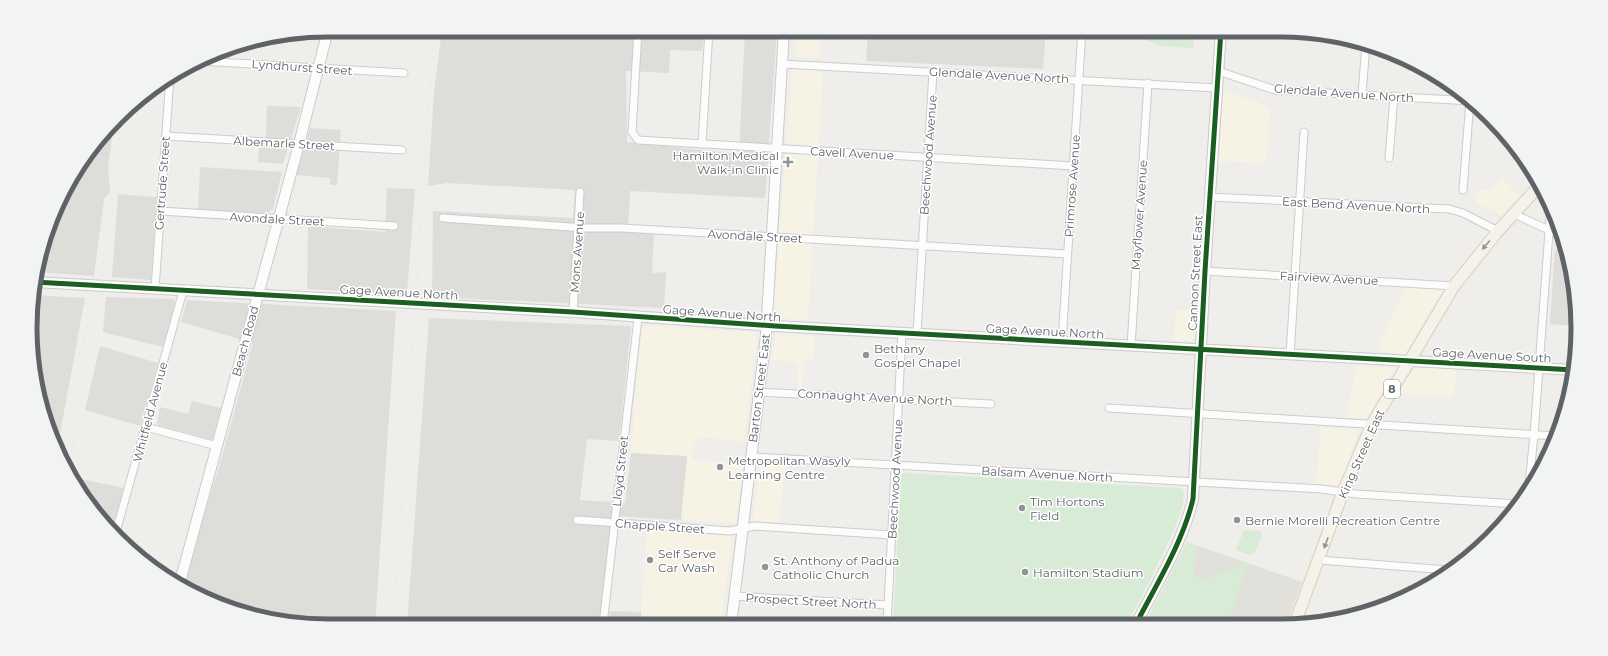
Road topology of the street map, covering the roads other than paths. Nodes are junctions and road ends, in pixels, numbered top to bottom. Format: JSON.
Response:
{"nodes":[{"id":1,"x":326,"y":37,"type":"edge"},
{"id":2,"x":638,"y":37,"type":"edge"},
{"id":3,"x":709,"y":37,"type":"edge"},
{"id":4,"x":784,"y":37,"type":"edge"},
{"id":5,"x":1082,"y":37,"type":"edge"},
{"id":6,"x":1220,"y":37,"type":"edge"},
{"id":7,"x":1366,"y":50,"type":"edge"},
{"id":8,"x":211,"y":62,"type":"edge"},
{"id":9,"x":782,"y":64,"type":"junction"},
{"id":10,"x":318,"y":69,"type":"junction"},
{"id":11,"x":1218,"y":71,"type":"junction"},
{"id":12,"x":933,"y":72,"type":"junction"},
{"id":13,"x":404,"y":73,"type":"dead end"},
{"id":14,"x":1079,"y":79,"type":"junction"},
{"id":15,"x":1148,"y":83,"type":"junction"},
{"id":16,"x":169,"y":84,"type":"edge"},
{"id":17,"x":1217,"y":88,"type":"junction"},
{"id":18,"x":1362,"y":94,"type":"junction"},
{"id":19,"x":1394,"y":96,"type":"junction"},
{"id":20,"x":1461,"y":100,"type":"edge"},
{"id":21,"x":1470,"y":108,"type":"edge"},
{"id":22,"x":1304,"y":132,"type":"dead end"},
{"id":23,"x":166,"y":136,"type":"junction"},
{"id":24,"x":299,"y":144,"type":"junction"},
{"id":25,"x":702,"y":144,"type":"junction"},
{"id":26,"x":776,"y":149,"type":"junction"},
{"id":27,"x":402,"y":150,"type":"dead end"},
{"id":28,"x":928,"y":158,"type":"junction"},
{"id":29,"x":1389,"y":158,"type":"dead end"},
{"id":30,"x":1073,"y":166,"type":"junction"},
{"id":31,"x":1463,"y":190,"type":"dead end"},
{"id":32,"x":1536,"y":190,"type":"edge"},
{"id":33,"x":580,"y":192,"type":"dead end"},
{"id":34,"x":1210,"y":197,"type":"junction"},
{"id":35,"x":1300,"y":202,"type":"junction"},
{"id":36,"x":161,"y":211,"type":"junction"},
{"id":37,"x":1514,"y":214,"type":"junction"},
{"id":38,"x":443,"y":218,"type":"dead end"},
{"id":39,"x":1549,"y":218,"type":"edge"},
{"id":40,"x":279,"y":219,"type":"junction"},
{"id":41,"x":394,"y":226,"type":"dead end"},
{"id":42,"x":578,"y":226,"type":"junction"},
{"id":43,"x":1548,"y":230,"type":"junction"},
{"id":44,"x":1498,"y":232,"type":"junction"},
{"id":45,"x":1556,"y":233,"type":"edge"},
{"id":46,"x":771,"y":237,"type":"junction"},
{"id":47,"x":922,"y":245,"type":"junction"},
{"id":48,"x":1067,"y":254,"type":"junction"},
{"id":49,"x":1205,"y":271,"type":"junction"},
{"id":50,"x":1295,"y":277,"type":"junction"},
{"id":51,"x":41,"y":282,"type":"edge"},
{"id":52,"x":1454,"y":286,"type":"junction"},
{"id":53,"x":155,"y":289,"type":"junction"},
{"id":54,"x":183,"y":291,"type":"junction"},
{"id":55,"x":257,"y":295,"type":"junction"},
{"id":56,"x":573,"y":312,"type":"junction"},
{"id":57,"x":638,"y":318,"type":"junction"},
{"id":58,"x":766,"y":325,"type":"junction"},
{"id":59,"x":902,"y":333,"type":"junction"},
{"id":60,"x":917,"y":333,"type":"junction"},
{"id":61,"x":1062,"y":342,"type":"junction"},
{"id":62,"x":1131,"y":346,"type":"junction"},
{"id":63,"x":1201,"y":350,"type":"junction"},
{"id":64,"x":1290,"y":355,"type":"junction"},
{"id":65,"x":1408,"y":361,"type":"junction"},
{"id":66,"x":1539,"y":368,"type":"junction"},
{"id":67,"x":1568,"y":370,"type":"edge"},
{"id":68,"x":758,"y":392,"type":"junction"},
{"id":69,"x":899,"y":399,"type":"junction"},
{"id":70,"x":991,"y":404,"type":"dead end"},
{"id":71,"x":1109,"y":408,"type":"dead end"},
{"id":72,"x":1198,"y":415,"type":"junction"},
{"id":73,"x":1372,"y":424,"type":"junction"},
{"id":74,"x":146,"y":427,"type":"junction"},
{"id":75,"x":1534,"y":435,"type":"junction"},
{"id":76,"x":1550,"y":436,"type":"edge"},
{"id":77,"x":217,"y":446,"type":"junction"},
{"id":78,"x":751,"y":457,"type":"junction"},
{"id":79,"x":896,"y":465,"type":"junction"},
{"id":80,"x":1530,"y":478,"type":"edge"},
{"id":81,"x":1194,"y":482,"type":"junction"},
{"id":82,"x":1343,"y":492,"type":"junction"},
{"id":83,"x":1512,"y":504,"type":"edge"},
{"id":84,"x":577,"y":520,"type":"dead end"},
{"id":85,"x":614,"y":522,"type":"junction"},
{"id":86,"x":742,"y":528,"type":"junction"},
{"id":87,"x":117,"y":529,"type":"edge"},
{"id":88,"x":892,"y":535,"type":"junction"},
{"id":89,"x":1319,"y":560,"type":"junction"},
{"id":90,"x":1443,"y":570,"type":"edge"},
{"id":91,"x":181,"y":579,"type":"edge"},
{"id":92,"x":734,"y":596,"type":"junction"},
{"id":93,"x":888,"y":605,"type":"junction"},
{"id":94,"x":1297,"y":618,"type":"edge"},
{"id":95,"x":604,"y":619,"type":"edge"},
{"id":96,"x":732,"y":619,"type":"edge"},
{"id":97,"x":887,"y":619,"type":"edge"},
{"id":98,"x":1138,"y":619,"type":"edge"}],
"edges":[{"from":1,"to":10,"type":"main road","name":"Beach Road"},
{"from":2,"to":25,"type":"street","name":"Cavell Avenue"},
{"from":3,"to":25,"type":"street"},
{"from":4,"to":9,"type":"main road","name":"Barton Street East"},
{"from":5,"to":14,"type":"street","name":"Primrose Avenue"},
{"from":6,"to":11,"type":"main road","name":"Cannon Street East"},
{"from":7,"to":18,"type":"street"},
{"from":8,"to":10,"type":"street","name":"Lyndhurst Street"},
{"from":9,"to":12,"type":"street","name":"Glendale Avenue North"},
{"from":9,"to":26,"type":"main road","name":"Barton Street East"},
{"from":10,"to":13,"type":"street","name":"Lyndhurst Street"},
{"from":10,"to":24,"type":"main road","name":"Beach Road"},
{"from":11,"to":17,"type":"main road","name":"Cannon Street East"},
{"from":11,"to":18,"type":"street","name":"Glendale Avenue North"},
{"from":12,"to":14,"type":"street","name":"Glendale Avenue North"},
{"from":12,"to":28,"type":"street","name":"Beechwood Avenue"},
{"from":14,"to":15,"type":"street","name":"Glendale Avenue North"},
{"from":14,"to":30,"type":"street","name":"Primrose Avenue"},
{"from":15,"to":17,"type":"street","name":"Glendale Avenue North"},
{"from":15,"to":62,"type":"street","name":"Mayflower Avenue"},
{"from":16,"to":23,"type":"street","name":"Gertrude Street"},
{"from":17,"to":34,"type":"main road","name":"Cannon Street East"},
{"from":18,"to":19,"type":"street","name":"Glendale Avenue North"},
{"from":19,"to":20,"type":"street","name":"Glendale Avenue North"},
{"from":19,"to":29,"type":"street"},
{"from":21,"to":31,"type":"street"},
{"from":22,"to":35,"type":"street"},
{"from":23,"to":24,"type":"street","name":"Albemarle Street"},
{"from":23,"to":36,"type":"street","name":"Gertrude Street"},
{"from":24,"to":27,"type":"street","name":"Albemarle Street"},
{"from":24,"to":40,"type":"main road","name":"Beach Road"},
{"from":25,"to":26,"type":"street","name":"Cavell Avenue"},
{"from":26,"to":28,"type":"street","name":"Cavell Avenue"},
{"from":26,"to":46,"type":"main road","name":"Barton Street East"},
{"from":28,"to":30,"type":"street","name":"Cavell Avenue"},
{"from":28,"to":47,"type":"street","name":"Beechwood Avenue"},
{"from":30,"to":48,"type":"street","name":"Primrose Avenue"},
{"from":32,"to":37,"type":"main road","name":"King Street East","number":"8"},
{"from":33,"to":42,"type":"street","name":"Mons Avenue"},
{"from":34,"to":35,"type":"street","name":"East Bend Avenue North"},
{"from":34,"to":49,"type":"main road","name":"Cannon Street East"},
{"from":35,"to":44,"type":"street","name":"East Bend Avenue North"},
{"from":35,"to":50,"type":"street"},
{"from":36,"to":40,"type":"street","name":"Avondale Street"},
{"from":36,"to":53,"type":"street","name":"Gertrude Street"},
{"from":37,"to":43,"type":"street"},
{"from":37,"to":44,"type":"main road","name":"King Street East","number":"8"},
{"from":38,"to":42,"type":"street","name":"Avondale Street"},
{"from":39,"to":43,"type":"street"},
{"from":40,"to":41,"type":"street","name":"Avondale Street"},
{"from":40,"to":55,"type":"main road","name":"Beach Road"},
{"from":42,"to":46,"type":"street","name":"Avondale Street"},
{"from":42,"to":56,"type":"street","name":"Mons Avenue"},
{"from":43,"to":45,"type":"street"},
{"from":43,"to":66,"type":"street"},
{"from":44,"to":52,"type":"main road","name":"King Street East","number":"8","one_way":true},
{"from":46,"to":47,"type":"street","name":"Avondale Street"},
{"from":46,"to":58,"type":"main road","name":"Barton Street East"},
{"from":47,"to":48,"type":"street","name":"Avondale Street"},
{"from":47,"to":60,"type":"street","name":"Beechwood Avenue"},
{"from":48,"to":61,"type":"street","name":"Primrose Avenue"},
{"from":49,"to":50,"type":"street","name":"Fairview Avenue"},
{"from":49,"to":63,"type":"main road","name":"Cannon Street East"},
{"from":50,"to":52,"type":"street","name":"Fairview Avenue"},
{"from":50,"to":64,"type":"street"},
{"from":51,"to":53,"type":"main road","name":"Gage Avenue North"},
{"from":52,"to":65,"type":"main road","name":"King Street East","number":"8"},
{"from":53,"to":54,"type":"main road","name":"Gage Avenue North"},
{"from":54,"to":55,"type":"main road","name":"Gage Avenue North"},
{"from":54,"to":74,"type":"street","name":"Whitfield Avenue"},
{"from":55,"to":56,"type":"main road","name":"Gage Avenue North"},
{"from":55,"to":77,"type":"main road","name":"Beach Road"},
{"from":56,"to":57,"type":"main road","name":"Gage Avenue North"},
{"from":57,"to":58,"type":"main road","name":"Gage Avenue North"},
{"from":57,"to":85,"type":"street","name":"Lloyd Street"},
{"from":58,"to":59,"type":"main road","name":"Gage Avenue North"},
{"from":58,"to":68,"type":"main road","name":"Barton Street East"},
{"from":59,"to":60,"type":"main road","name":"Gage Avenue North"},
{"from":59,"to":69,"type":"street","name":"Beechwood Avenue"},
{"from":60,"to":61,"type":"main road","name":"Gage Avenue North"},
{"from":61,"to":62,"type":"main road","name":"Gage Avenue North"},
{"from":62,"to":63,"type":"main road","name":"Gage Avenue North"},
{"from":63,"to":64,"type":"main road","name":"Gage Avenue North"},
{"from":63,"to":72,"type":"main road","name":"Cannon Street East"},
{"from":64,"to":65,"type":"main road","name":"Gage Avenue North"},
{"from":65,"to":66,"type":"main road","name":"Gage Avenue South"},
{"from":65,"to":73,"type":"main road","name":"King Street East","number":"8"},
{"from":66,"to":67,"type":"main road","name":"Gage Avenue South"},
{"from":66,"to":75,"type":"street"},
{"from":68,"to":69,"type":"street","name":"Connaught Avenue North"},
{"from":68,"to":78,"type":"main road","name":"Barton Street East"},
{"from":69,"to":70,"type":"street","name":"Connaught Avenue North"},
{"from":69,"to":79,"type":"street","name":"Beechwood Avenue"},
{"from":71,"to":72,"type":"street"},
{"from":72,"to":73,"type":"street"},
{"from":72,"to":81,"type":"main road","name":"Cannon Street East"},
{"from":73,"to":75,"type":"street"},
{"from":73,"to":82,"type":"main road","name":"King Street East","number":"8"},
{"from":74,"to":77,"type":"street"},
{"from":74,"to":87,"type":"street","name":"Whitfield Avenue"},
{"from":75,"to":76,"type":"street"},
{"from":75,"to":80,"type":"street"},
{"from":77,"to":91,"type":"main road","name":"Beach Road"},
{"from":78,"to":79,"type":"street","name":"Balsam Avenue North"},
{"from":78,"to":86,"type":"main road","name":"Barton Street East"},
{"from":79,"to":81,"type":"street","name":"Balsam Avenue North"},
{"from":79,"to":88,"type":"street","name":"Beechwood Avenue"},
{"from":81,"to":82,"type":"street","name":"Balsam Avenue North"},
{"from":81,"to":98,"type":"main road","name":"Cannon Street East"},
{"from":82,"to":83,"type":"street","name":"Balsam Avenue North"},
{"from":82,"to":89,"type":"main road","name":"King Street East","number":"8","one_way":true},
{"from":84,"to":85,"type":"street","name":"Chapple Street"},
{"from":85,"to":86,"type":"street","name":"Chapple Street"},
{"from":85,"to":95,"type":"street","name":"Lloyd Street"},
{"from":86,"to":88,"type":"street","name":"Chapple Street"},
{"from":86,"to":92,"type":"main road","name":"Barton Street East"},
{"from":88,"to":93,"type":"street","name":"Beechwood Avenue"},
{"from":89,"to":90,"type":"street"},
{"from":89,"to":94,"type":"main road","name":"King Street East","number":"8"},
{"from":92,"to":93,"type":"street","name":"Prospect Street North"},
{"from":92,"to":96,"type":"main road","name":"Barton Street East"},
{"from":93,"to":97,"type":"street","name":"Beechwood Avenue"}]}
